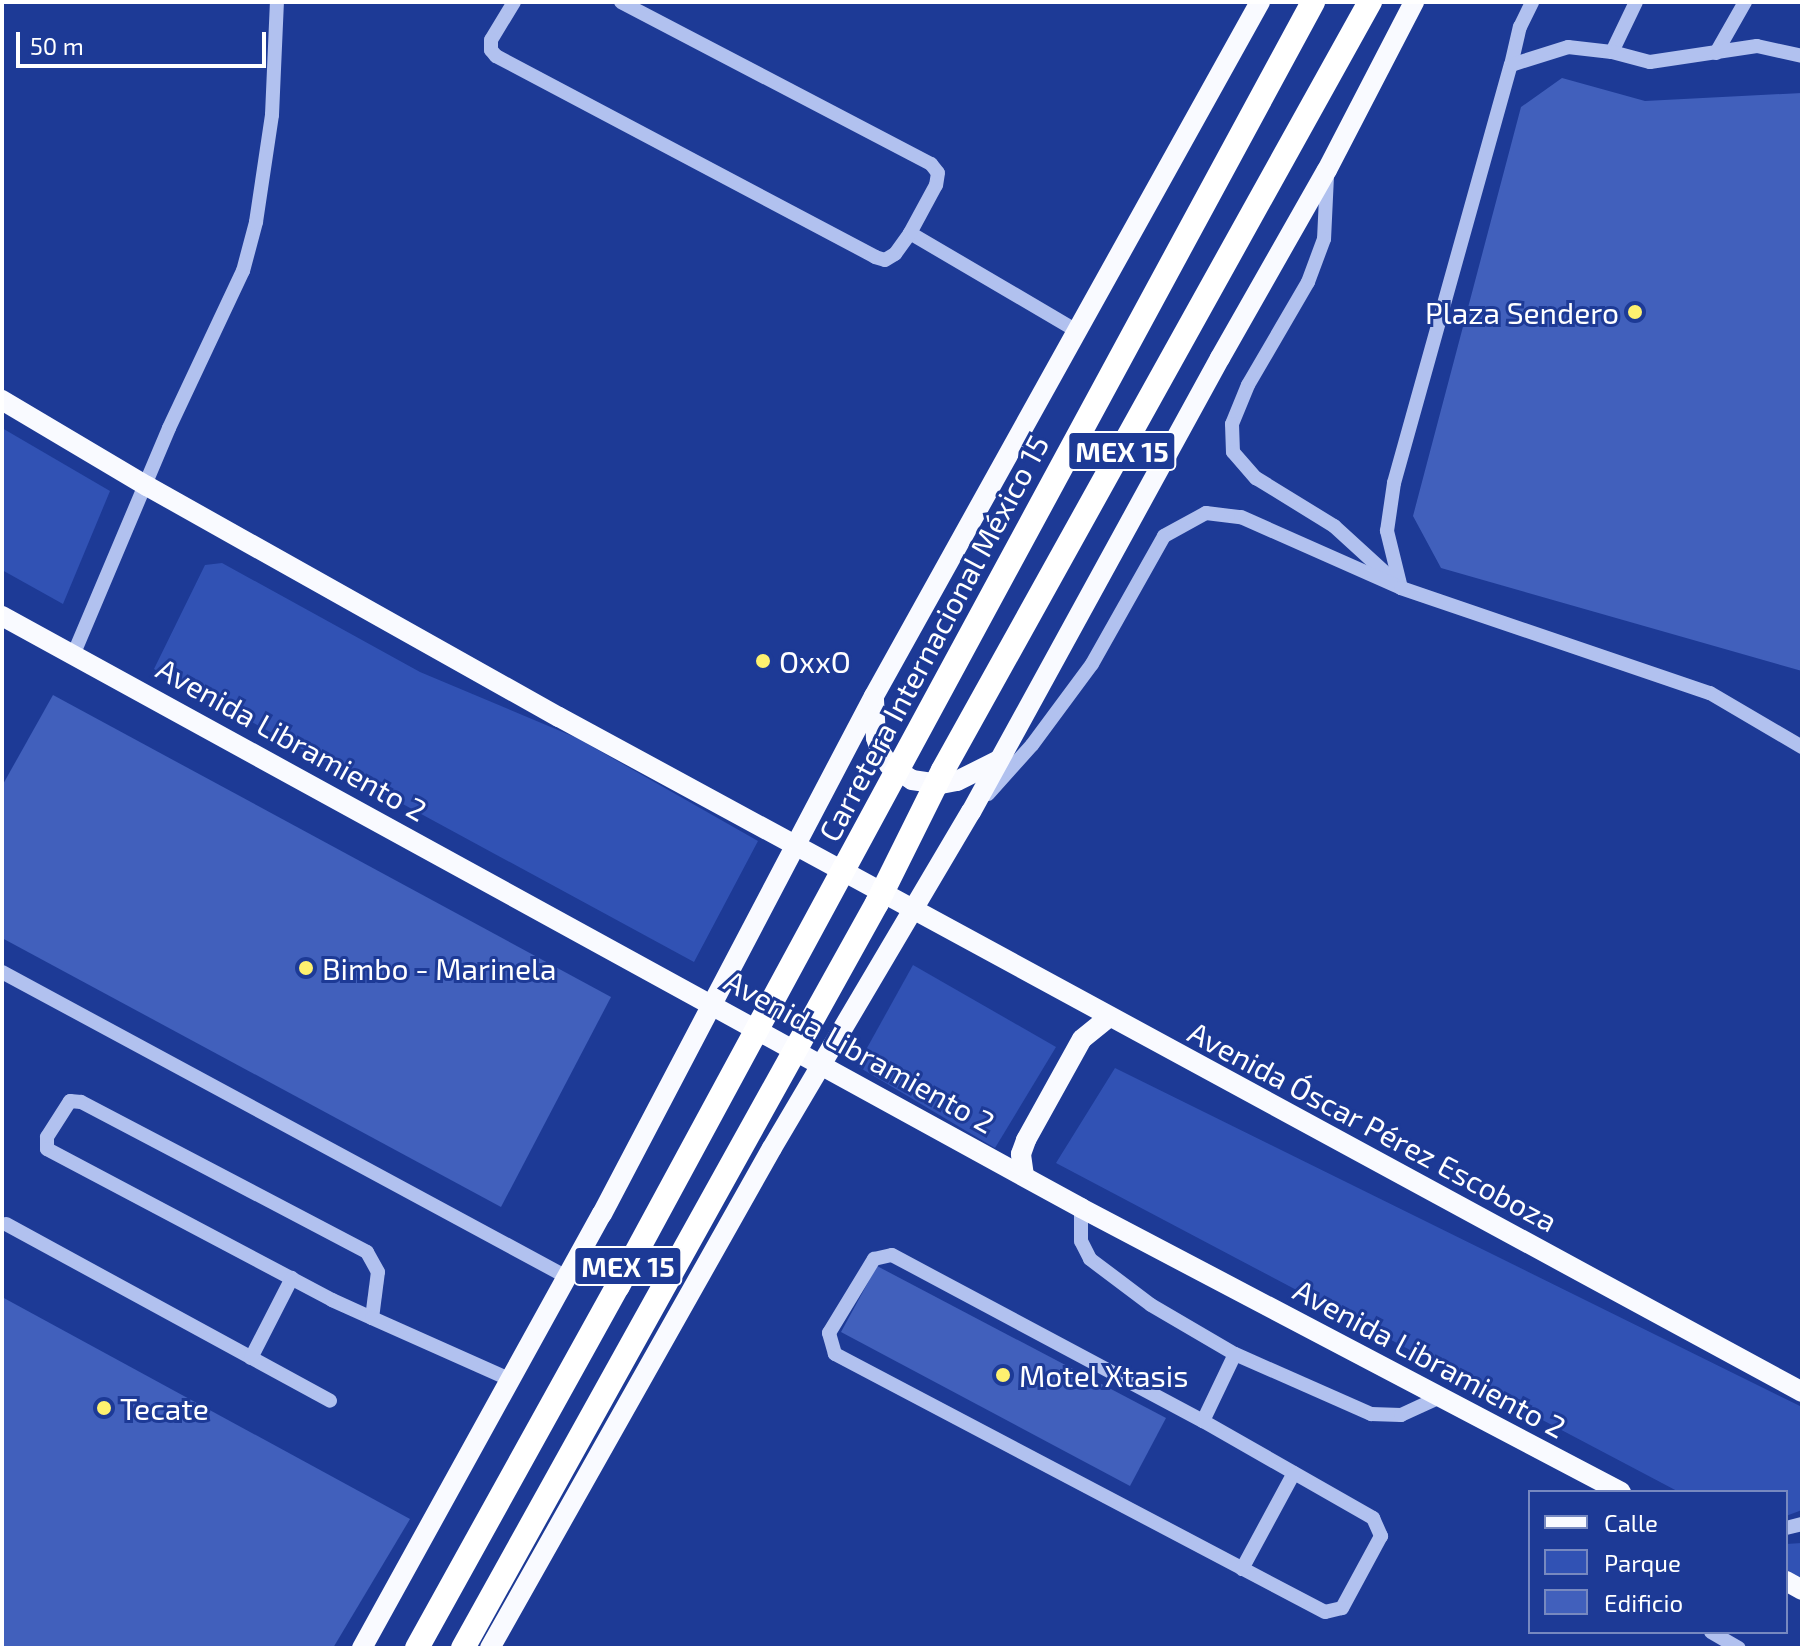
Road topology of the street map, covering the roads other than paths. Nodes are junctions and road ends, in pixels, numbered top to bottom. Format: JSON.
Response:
{"nodes":[{"id":1,"x":277,"y":2,"type":"edge"},
{"id":2,"x":514,"y":2,"type":"edge"},
{"id":3,"x":621,"y":2,"type":"edge"},
{"id":4,"x":1260,"y":2,"type":"edge"},
{"id":5,"x":1313,"y":2,"type":"edge"},
{"id":6,"x":1370,"y":2,"type":"edge"},
{"id":7,"x":1414,"y":2,"type":"edge"},
{"id":8,"x":1532,"y":2,"type":"edge"},
{"id":9,"x":1636,"y":2,"type":"edge"},
{"id":10,"x":1745,"y":2,"type":"edge"},
{"id":11,"x":1612,"y":52,"type":"junction"},
{"id":12,"x":1716,"y":53,"type":"junction"},
{"id":13,"x":1802,"y":56,"type":"edge"},
{"id":14,"x":1511,"y":65,"type":"junction"},
{"id":15,"x":1327,"y":170,"type":"junction"},
{"id":16,"x":910,"y":233,"type":"junction"},
{"id":17,"x":1077,"y":331,"type":"junction"},
{"id":18,"x":2,"y":400,"type":"edge"},
{"id":19,"x":147,"y":486,"type":"junction"},
{"id":20,"x":1401,"y":588,"type":"junction"},
{"id":21,"x":2,"y":616,"type":"edge"},
{"id":22,"x":74,"y":653,"type":"junction"},
{"id":23,"x":874,"y":696,"type":"junction"},
{"id":24,"x":1802,"y":747,"type":"edge"},
{"id":25,"x":999,"y":760,"type":"junction"},
{"id":26,"x":971,"y":812,"type":"junction"},
{"id":27,"x":798,"y":846,"type":"junction"},
{"id":28,"x":916,"y":910,"type":"junction"},
{"id":29,"x":2,"y":972,"type":"edge"},
{"id":30,"x":714,"y":1005,"type":"junction"},
{"id":31,"x":1108,"y":1018,"type":"junction"},
{"id":32,"x":823,"y":1066,"type":"junction"},
{"id":33,"x":1024,"y":1176,"type":"junction"},
{"id":34,"x":1081,"y":1208,"type":"junction"},
{"id":35,"x":6,"y":1224,"type":"dead end"},
{"id":36,"x":565,"y":1276,"type":"junction"},
{"id":37,"x":292,"y":1278,"type":"junction"},
{"id":38,"x":372,"y":1318,"type":"junction"},
{"id":39,"x":1235,"y":1354,"type":"junction"},
{"id":40,"x":251,"y":1358,"type":"junction"},
{"id":41,"x":509,"y":1379,"type":"junction"},
{"id":42,"x":1802,"y":1392,"type":"edge"},
{"id":43,"x":1438,"y":1398,"type":"junction"},
{"id":44,"x":330,"y":1401,"type":"dead end"},
{"id":45,"x":1203,"y":1421,"type":"junction"},
{"id":46,"x":1294,"y":1473,"type":"junction"},
{"id":47,"x":1617,"y":1490,"type":"edge"},
{"id":48,"x":1242,"y":1569,"type":"junction"},
{"id":49,"x":1714,"y":1634,"type":"edge"},
{"id":50,"x":362,"y":1648,"type":"edge"},
{"id":51,"x":417,"y":1648,"type":"edge"},
{"id":52,"x":463,"y":1648,"type":"edge"},
{"id":53,"x":490,"y":1648,"type":"edge"},
{"id":54,"x":1739,"y":1648,"type":"edge"}],
"edges":[{"from":1,"to":19,"type":"street"},
{"from":2,"to":16,"type":"street"},
{"from":3,"to":16,"type":"street"},
{"from":4,"to":17,"type":"main road"},
{"from":5,"to":51,"type":"highway","name":"Carretera Internacional México 15","number":"MEX 15","bridge":true},
{"from":6,"to":52,"type":"highway","number":"MEX 15","bridge":true},
{"from":7,"to":15,"type":"main road"},
{"from":8,"to":14,"type":"street"},
{"from":9,"to":11,"type":"street"},
{"from":10,"to":12,"type":"street"},
{"from":11,"to":12,"type":"street"},
{"from":11,"to":14,"type":"street"},
{"from":12,"to":13,"type":"street"},
{"from":14,"to":20,"type":"street"},
{"from":15,"to":20,"type":"street"},
{"from":15,"to":25,"type":"main road"},
{"from":16,"to":17,"type":"street"},
{"from":17,"to":23,"type":"main road"},
{"from":18,"to":19,"type":"main road"},
{"from":19,"to":22,"type":"street"},
{"from":19,"to":27,"type":"main road"},
{"from":20,"to":24,"type":"street"},
{"from":20,"to":26,"type":"street"},
{"from":21,"to":22,"type":"main road","name":"Avenida Libramiento 2"},
{"from":22,"to":30,"type":"main road","name":"Avenida Libramiento 2"},
{"from":23,"to":25,"type":"main road"},
{"from":23,"to":27,"type":"main road"},
{"from":25,"to":26,"type":"main road"},
{"from":26,"to":28,"type":"main road"},
{"from":27,"to":28,"type":"main road"},
{"from":27,"to":30,"type":"main road"},
{"from":28,"to":31,"type":"main road","name":"Avenida Óscar Pérez Escoboza"},
{"from":28,"to":32,"type":"main road"},
{"from":29,"to":36,"type":"street"},
{"from":30,"to":32,"type":"main road","name":"Avenida Libramiento 2"},
{"from":30,"to":36,"type":"main road"},
{"from":31,"to":33,"type":"main road"},
{"from":31,"to":42,"type":"main road","name":"Avenida Óscar Pérez Escoboza"},
{"from":32,"to":33,"type":"main road","name":"Avenida Libramiento 2"},
{"from":32,"to":53,"type":"main road"},
{"from":33,"to":34,"type":"main road","name":"Avenida Libramiento 2"},
{"from":34,"to":39,"type":"street"},
{"from":34,"to":43,"type":"main road","name":"Avenida Libramiento 2"},
{"from":35,"to":40,"type":"street"},
{"from":36,"to":41,"type":"main road"},
{"from":37,"to":38,"type":"street"},
{"from":37,"to":38,"type":"street"},
{"from":37,"to":40,"type":"street"},
{"from":38,"to":41,"type":"street"},
{"from":39,"to":43,"type":"street"},
{"from":39,"to":45,"type":"street"},
{"from":40,"to":44,"type":"street"},
{"from":41,"to":50,"type":"main road"},
{"from":43,"to":47,"type":"main road","name":"Avenida Libramiento 2"},
{"from":45,"to":46,"type":"street"},
{"from":45,"to":48,"type":"street"},
{"from":46,"to":48,"type":"street"},
{"from":46,"to":48,"type":"street"},
{"from":49,"to":54,"type":"street"}]}
